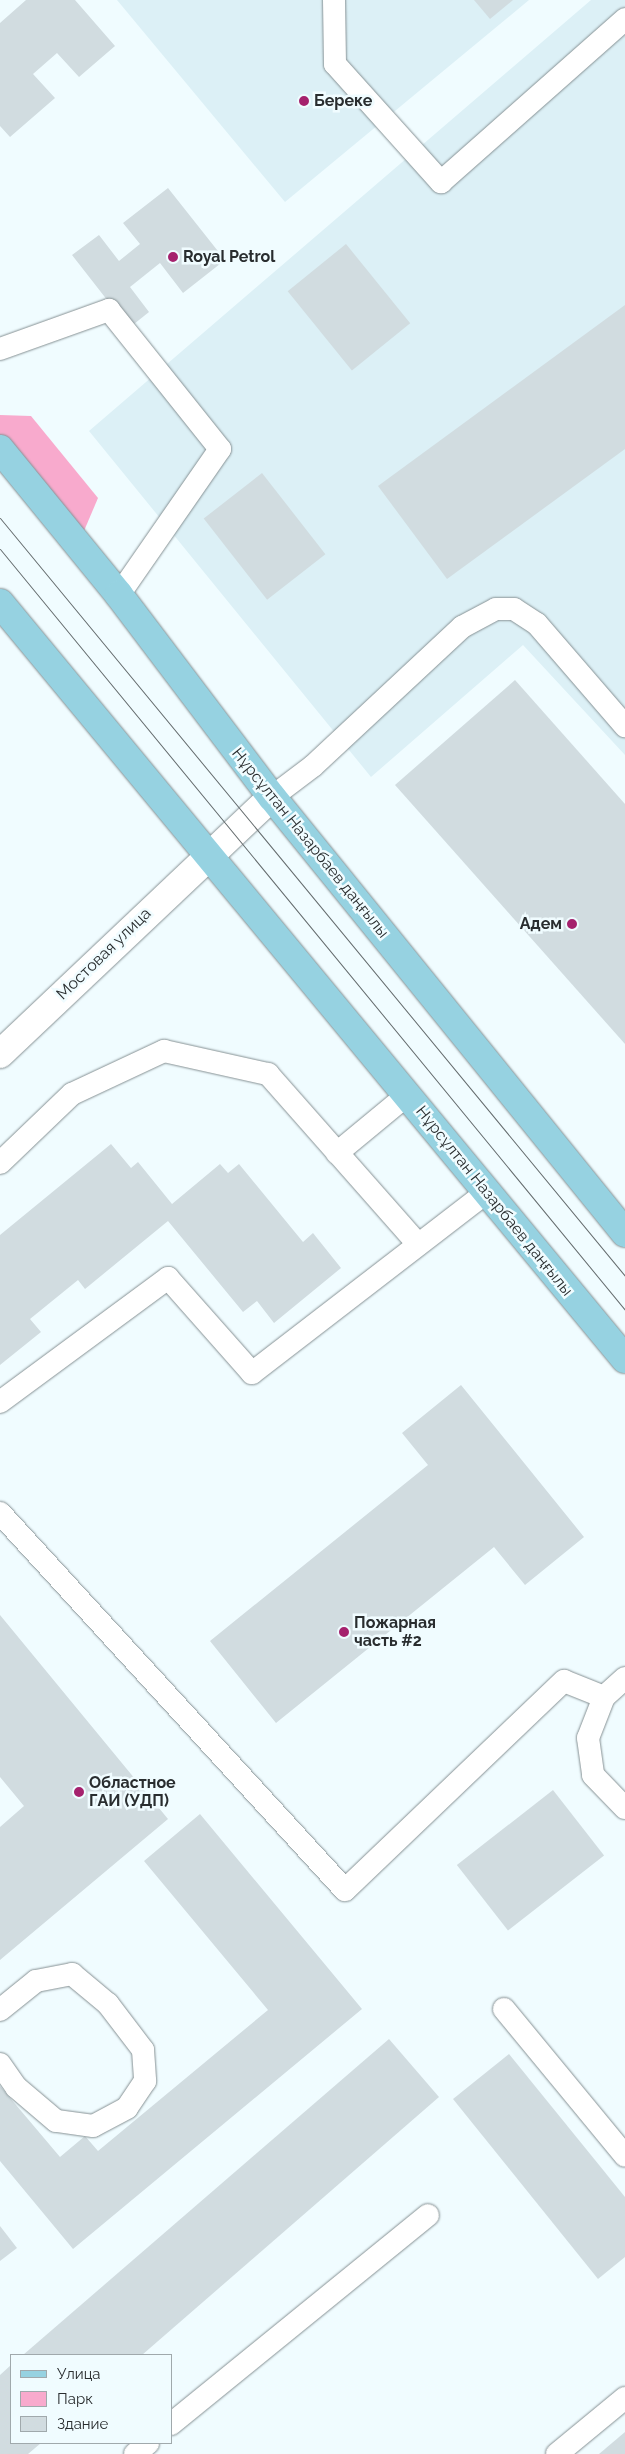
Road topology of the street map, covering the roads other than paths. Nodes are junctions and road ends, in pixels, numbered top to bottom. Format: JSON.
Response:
{"nodes":[{"id":1,"x":334,"y":0,"type":"edge"},
{"id":2,"x":625,"y":19,"type":"edge"},
{"id":3,"x":0,"y":350,"type":"edge"},
{"id":4,"x":0,"y":449,"type":"edge"},
{"id":5,"x":119,"y":596,"type":"junction"},
{"id":6,"x":0,"y":603,"type":"edge"},
{"id":7,"x":625,"y":726,"type":"edge"},
{"id":8,"x":272,"y":797,"type":"junction"},
{"id":9,"x":210,"y":856,"type":"junction"},
{"id":10,"x":0,"y":1054,"type":"edge"},
{"id":11,"x":407,"y":1095,"type":"junction"},
{"id":12,"x":337,"y":1153,"type":"junction"},
{"id":13,"x":0,"y":1163,"type":"edge"},
{"id":14,"x":487,"y":1192,"type":"junction"},
{"id":15,"x":625,"y":1233,"type":"edge"},
{"id":16,"x":418,"y":1244,"type":"junction"},
{"id":17,"x":625,"y":1359,"type":"edge"},
{"id":18,"x":0,"y":1402,"type":"edge"},
{"id":19,"x":0,"y":1513,"type":"edge"},
{"id":20,"x":625,"y":1678,"type":"edge"},
{"id":21,"x":604,"y":1697,"type":"junction"},
{"id":22,"x":625,"y":1808,"type":"edge"},
{"id":23,"x":504,"y":2009,"type":"dead end"},
{"id":24,"x":0,"y":2010,"type":"edge"},
{"id":25,"x":0,"y":2064,"type":"edge"},
{"id":26,"x":625,"y":2156,"type":"edge"},
{"id":27,"x":428,"y":2215,"type":"dead end"},
{"id":28,"x":625,"y":2398,"type":"edge"},
{"id":29,"x":172,"y":2423,"type":"edge"},
{"id":30,"x":147,"y":2444,"type":"edge"},
{"id":31,"x":134,"y":2454,"type":"edge"},
{"id":32,"x":557,"y":2454,"type":"edge"}],
"edges":[{"from":1,"to":2,"type":"lane"},
{"from":3,"to":5,"type":"lane"},
{"from":4,"to":5,"type":"main road","name":"Нұрсұлтан Назарбаев даңғылы"},
{"from":5,"to":8,"type":"main road","name":"Нұрсұлтан Назарбаев даңғылы"},
{"from":6,"to":9,"type":"main road","name":"Нұрсұлтан Назарбаев даңғылы"},
{"from":7,"to":8,"type":"lane"},
{"from":8,"to":9,"type":"street","name":"Мостовая улица"},
{"from":8,"to":15,"type":"main road","name":"Нұрсұлтан Назарбаев даңғылы"},
{"from":9,"to":10,"type":"street","name":"Мостовая улица"},
{"from":9,"to":11,"type":"main road","name":"Нұрсұлтан Назарбаев даңғылы"},
{"from":11,"to":12,"type":"lane"},
{"from":11,"to":14,"type":"main road","name":"Нұрсұлтан Назарбаев даңғылы"},
{"from":12,"to":13,"type":"lane"},
{"from":12,"to":16,"type":"lane"},
{"from":14,"to":16,"type":"lane"},
{"from":14,"to":17,"type":"main road","name":"Нұрсұлтан Назарбаев даңғылы"},
{"from":16,"to":18,"type":"lane"},
{"from":19,"to":21,"type":"lane"},
{"from":20,"to":21,"type":"lane"},
{"from":21,"to":22,"type":"lane"},
{"from":23,"to":26,"type":"lane"},
{"from":24,"to":25,"type":"lane"},
{"from":27,"to":29,"type":"lane"},
{"from":28,"to":32,"type":"lane"},
{"from":30,"to":31,"type":"lane"}]}
